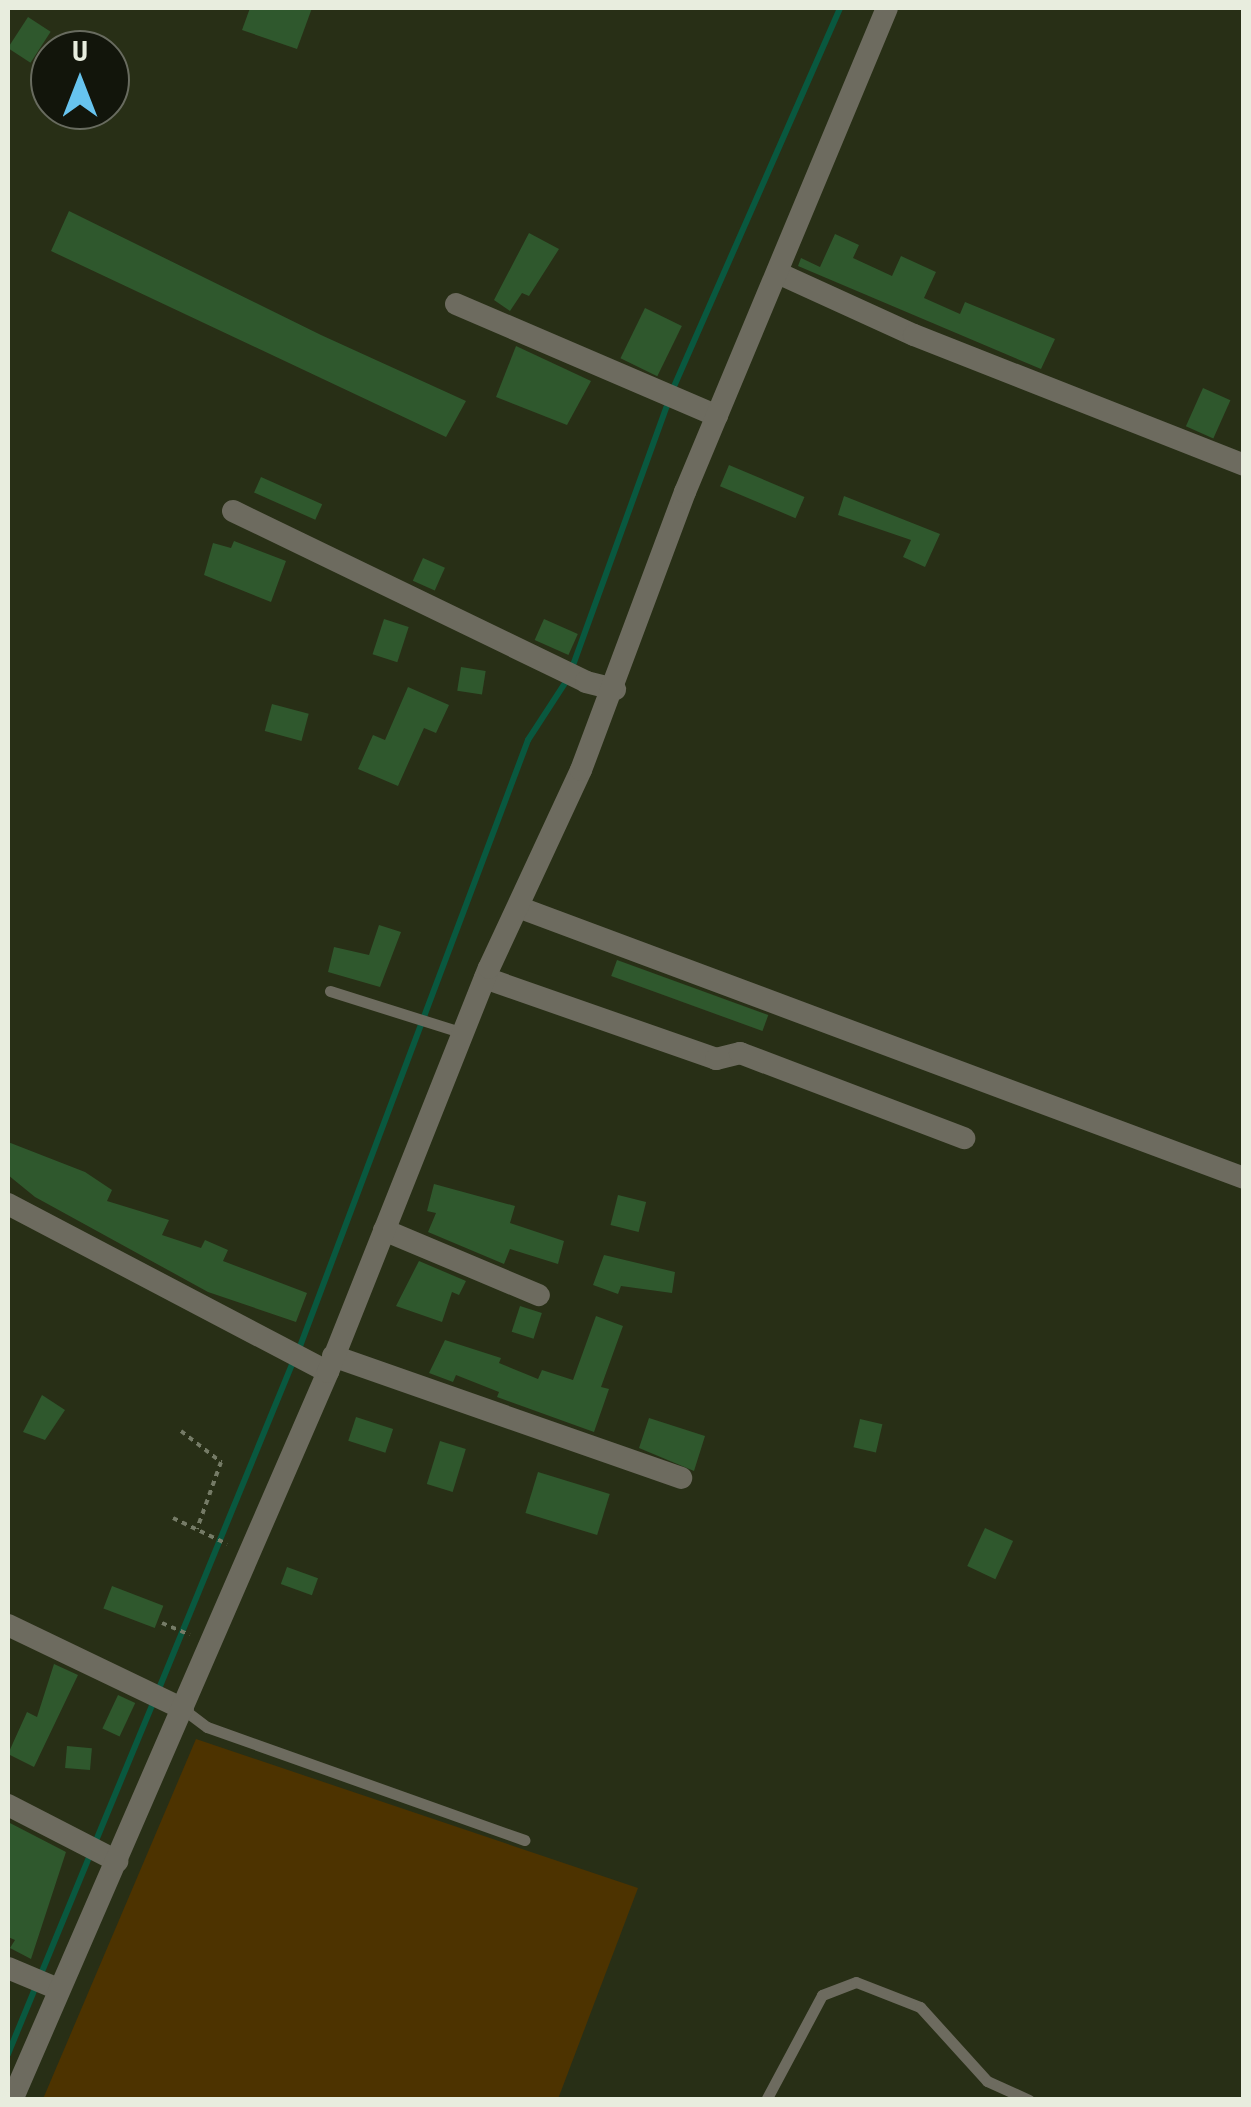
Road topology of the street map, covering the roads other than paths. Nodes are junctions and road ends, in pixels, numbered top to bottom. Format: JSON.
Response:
{"nodes":[{"id":1,"x":887,"y":8,"type":"edge"},
{"id":2,"x":780,"y":274,"type":"junction"},
{"id":3,"x":456,"y":304,"type":"dead end"},
{"id":4,"x":717,"y":416,"type":"junction"},
{"id":5,"x":1244,"y":465,"type":"edge"},
{"id":6,"x":233,"y":512,"type":"dead end"},
{"id":7,"x":615,"y":689,"type":"junction"},
{"id":8,"x":518,"y":906,"type":"junction"},
{"id":9,"x":485,"y":978,"type":"junction"},
{"id":10,"x":330,"y":991,"type":"dead end"},
{"id":11,"x":463,"y":1032,"type":"junction"},
{"id":12,"x":964,"y":1138,"type":"dead end"},
{"id":13,"x":1244,"y":1178,"type":"edge"},
{"id":14,"x":8,"y":1204,"type":"edge"},
{"id":15,"x":384,"y":1230,"type":"junction"},
{"id":16,"x":539,"y":1295,"type":"dead end"},
{"id":17,"x":314,"y":1360,"type":"junction"},
{"id":18,"x":681,"y":1478,"type":"dead end"},
{"id":19,"x":8,"y":1625,"type":"edge"},
{"id":20,"x":176,"y":1706,"type":"junction"},
{"id":21,"x":8,"y":1805,"type":"edge"},
{"id":22,"x":524,"y":1840,"type":"dead end"},
{"id":23,"x":100,"y":1852,"type":"junction"},
{"id":24,"x":14,"y":1971,"type":"edge"},
{"id":25,"x":54,"y":1988,"type":"junction"},
{"id":26,"x":12,"y":2100,"type":"edge"},
{"id":27,"x":766,"y":2100,"type":"edge"},
{"id":28,"x":1029,"y":2100,"type":"edge"}],
"edges":[{"from":1,"to":2,"type":"street"},
{"from":2,"to":4,"type":"street"},
{"from":2,"to":5,"type":"street"},
{"from":3,"to":4,"type":"street"},
{"from":4,"to":7,"type":"street"},
{"from":6,"to":7,"type":"street"},
{"from":7,"to":8,"type":"street"},
{"from":8,"to":9,"type":"street"},
{"from":8,"to":13,"type":"street"},
{"from":9,"to":11,"type":"street"},
{"from":9,"to":12,"type":"street"},
{"from":10,"to":11,"type":"lane"},
{"from":11,"to":15,"type":"street"},
{"from":14,"to":17,"type":"street"},
{"from":15,"to":16,"type":"street"},
{"from":15,"to":17,"type":"street"},
{"from":17,"to":18,"type":"street"},
{"from":17,"to":20,"type":"street"},
{"from":19,"to":20,"type":"street"},
{"from":20,"to":22,"type":"lane"},
{"from":20,"to":23,"type":"street"},
{"from":21,"to":23,"type":"street"},
{"from":23,"to":25,"type":"street"},
{"from":24,"to":25,"type":"street"},
{"from":25,"to":26,"type":"street"},
{"from":27,"to":28,"type":"lane"}]}
